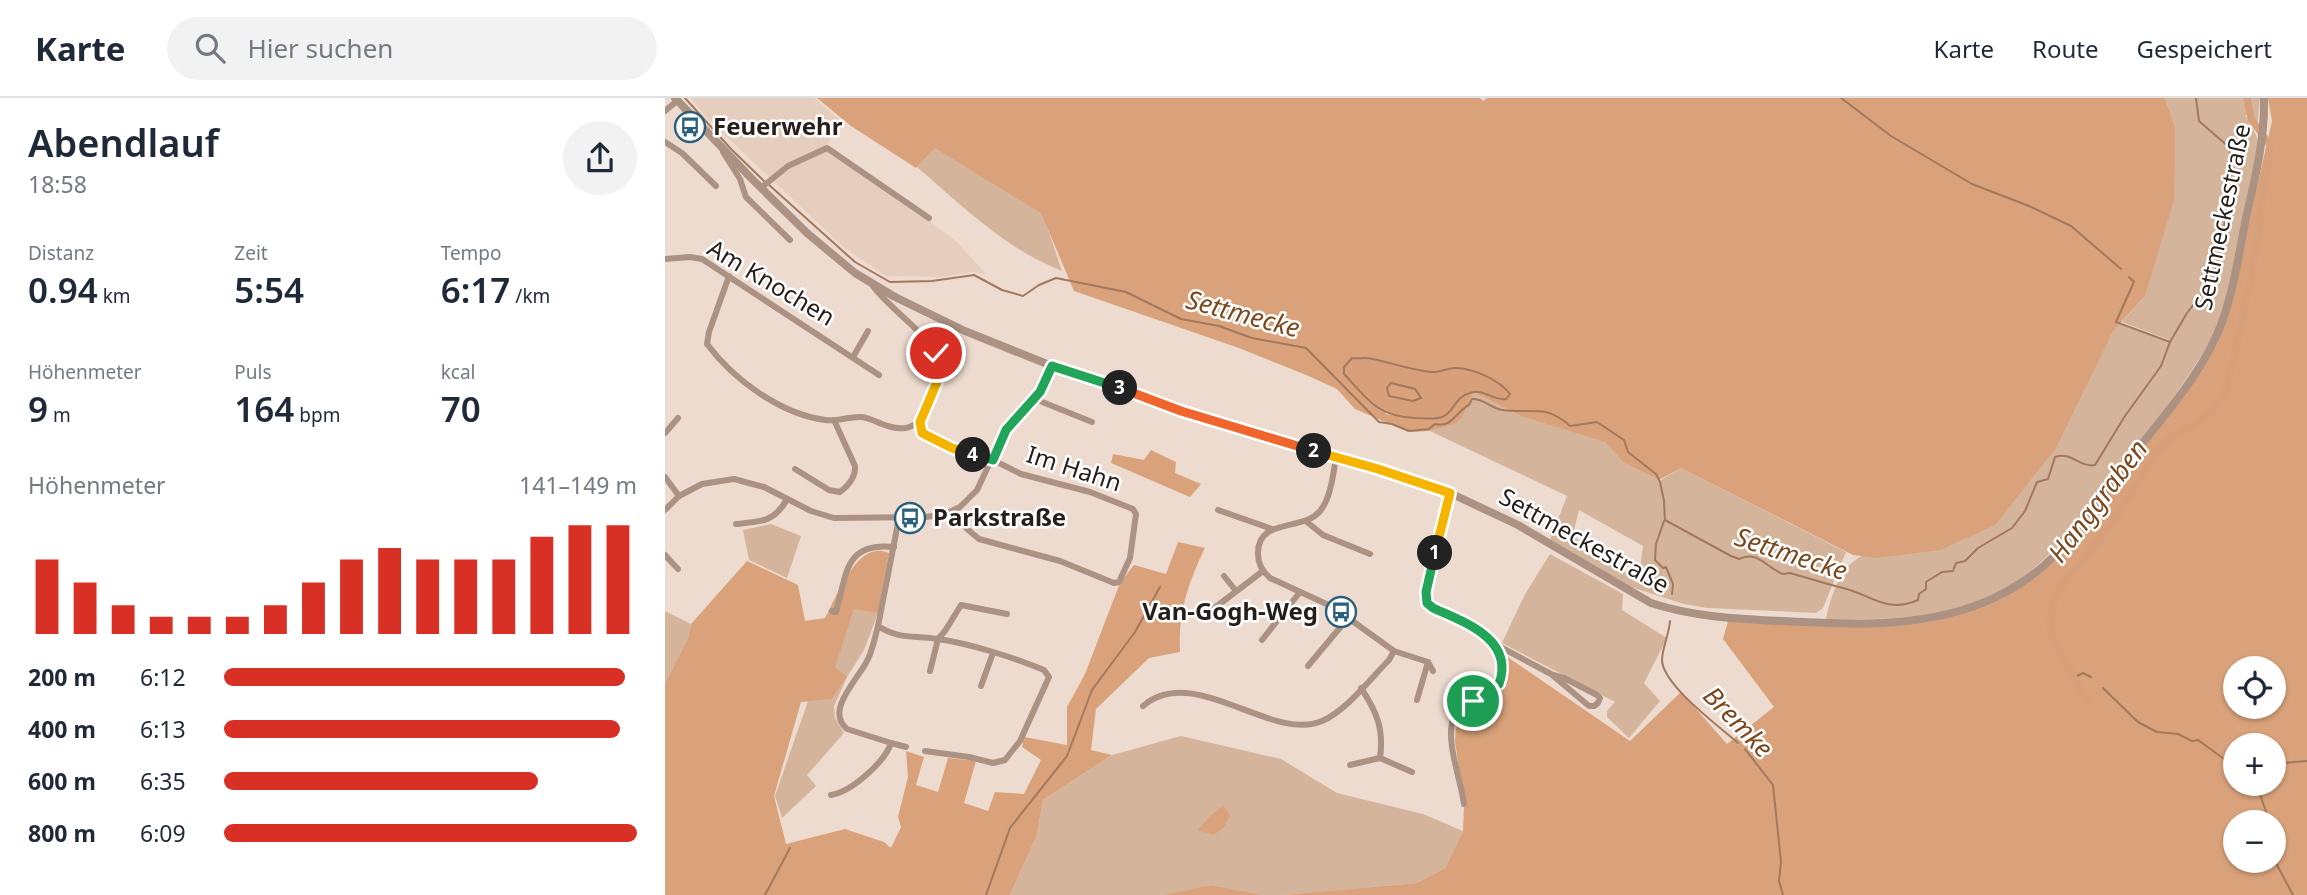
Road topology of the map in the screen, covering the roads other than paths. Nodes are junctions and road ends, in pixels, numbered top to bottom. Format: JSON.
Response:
{"nodes":[{"id":1,"x":2264,"y":98,"type":"edge"},
{"id":2,"x":676,"y":100,"type":"edge"},
{"id":3,"x":665,"y":111,"type":"edge"},
{"id":4,"x":665,"y":142,"type":"edge"},
{"id":5,"x":719,"y":144,"type":"junction"},
{"id":6,"x":716,"y":186,"type":"dead end"},
{"id":7,"x":762,"y":187,"type":"junction"},
{"id":8,"x":929,"y":218,"type":"dead end"},
{"id":9,"x":790,"y":240,"type":"dead end"},
{"id":10,"x":665,"y":259,"type":"edge"},
{"id":11,"x":729,"y":275,"type":"junction"},
{"id":12,"x":871,"y":283,"type":"junction"},
{"id":13,"x":868,"y":331,"type":"dead end"},
{"id":14,"x":853,"y":357,"type":"junction"},
{"id":15,"x":1052,"y":366,"type":"junction"},
{"id":16,"x":880,"y":375,"type":"dead end"},
{"id":17,"x":1035,"y":399,"type":"junction"},
{"id":18,"x":678,"y":418,"type":"dead end"},
{"id":19,"x":834,"y":420,"type":"junction"},
{"id":20,"x":920,"y":422,"type":"junction"},
{"id":21,"x":1092,"y":422,"type":"dead end"},
{"id":22,"x":665,"y":433,"type":"edge"},
{"id":23,"x":1336,"y":458,"type":"junction"},
{"id":24,"x":993,"y":460,"type":"junction"},
{"id":25,"x":795,"y":469,"type":"dead end"},
{"id":26,"x":665,"y":477,"type":"edge"},
{"id":27,"x":1450,"y":493,"type":"junction"},
{"id":28,"x":678,"y":496,"type":"junction"},
{"id":29,"x":786,"y":499,"type":"junction"},
{"id":30,"x":665,"y":510,"type":"edge"},
{"id":31,"x":953,"y":510,"type":"junction"},
{"id":32,"x":1218,"y":510,"type":"dead end"},
{"id":33,"x":899,"y":518,"type":"junction"},
{"id":34,"x":1307,"y":522,"type":"junction"},
{"id":35,"x":736,"y":524,"type":"dead end"},
{"id":36,"x":1272,"y":529,"type":"junction"},
{"id":37,"x":894,"y":547,"type":"junction"},
{"id":38,"x":1370,"y":554,"type":"dead end"},
{"id":39,"x":665,"y":555,"type":"edge"},
{"id":40,"x":678,"y":569,"type":"dead end"},
{"id":41,"x":1263,"y":571,"type":"junction"},
{"id":42,"x":1224,"y":576,"type":"dead end"},
{"id":43,"x":1236,"y":591,"type":"junction"},
{"id":44,"x":1300,"y":592,"type":"junction"},
{"id":45,"x":1213,"y":609,"type":"dead end"},
{"id":46,"x":832,"y":611,"type":"dead end"},
{"id":47,"x":1007,"y":614,"type":"dead end"},
{"id":48,"x":1348,"y":618,"type":"junction"},
{"id":49,"x":879,"y":626,"type":"junction"},
{"id":50,"x":938,"y":639,"type":"junction"},
{"id":51,"x":1262,"y":640,"type":"dead end"},
{"id":52,"x":1493,"y":643,"type":"junction"},
{"id":53,"x":1394,"y":651,"type":"junction"},
{"id":54,"x":993,"y":653,"type":"junction"},
{"id":55,"x":1428,"y":662,"type":"junction"},
{"id":56,"x":1307,"y":666,"type":"dead end"},
{"id":57,"x":930,"y":671,"type":"dead end"},
{"id":58,"x":1433,"y":671,"type":"dead end"},
{"id":59,"x":1551,"y":674,"type":"junction"},
{"id":60,"x":981,"y":686,"type":"dead end"},
{"id":61,"x":1361,"y":688,"type":"junction"},
{"id":62,"x":1417,"y":700,"type":"dead end"},
{"id":63,"x":1143,"y":706,"type":"dead end"},
{"id":64,"x":891,"y":743,"type":"junction"},
{"id":65,"x":906,"y":747,"type":"dead end"},
{"id":66,"x":925,"y":751,"type":"dead end"},
{"id":67,"x":1380,"y":758,"type":"junction"},
{"id":68,"x":1350,"y":765,"type":"dead end"},
{"id":69,"x":1412,"y":772,"type":"dead end"},
{"id":70,"x":831,"y":795,"type":"dead end"},
{"id":71,"x":1464,"y":804,"type":"dead end"}],
"edges":[{"from":1,"to":27,"type":"street","name":"Settmeckestraße"},
{"from":2,"to":3,"type":"street"},
{"from":2,"to":5,"type":"street","name":"Settmeckestraße"},
{"from":4,"to":6,"type":"street"},
{"from":5,"to":7,"type":"street","name":"Settmeckestraße"},
{"from":5,"to":9,"type":"street"},
{"from":7,"to":8,"type":"street"},
{"from":7,"to":12,"type":"street","name":"Settmeckestraße"},
{"from":10,"to":11,"type":"street","name":"Am Knochen"},
{"from":11,"to":14,"type":"street","name":"Am Knochen"},
{"from":11,"to":19,"type":"street"},
{"from":12,"to":15,"type":"street","name":"Settmeckestraße"},
{"from":12,"to":20,"type":"street"},
{"from":13,"to":14,"type":"street","name":"Am Knochen"},
{"from":14,"to":16,"type":"street","name":"Am Knochen"},
{"from":15,"to":17,"type":"street"},
{"from":15,"to":23,"type":"street","name":"Settmeckestraße"},
{"from":17,"to":21,"type":"street"},
{"from":17,"to":24,"type":"street"},
{"from":18,"to":22,"type":"street"},
{"from":19,"to":20,"type":"street"},
{"from":19,"to":25,"type":"street"},
{"from":20,"to":24,"type":"street"},
{"from":23,"to":27,"type":"street","name":"Settmeckestraße"},
{"from":23,"to":34,"type":"street"},
{"from":24,"to":31,"type":"street"},
{"from":24,"to":31,"type":"street","name":"Im Hahn"},
{"from":26,"to":28,"type":"street"},
{"from":27,"to":52,"type":"street"},
{"from":28,"to":29,"type":"street"},
{"from":28,"to":30,"type":"street"},
{"from":29,"to":33,"type":"street"},
{"from":29,"to":35,"type":"street"},
{"from":31,"to":33,"type":"street"},
{"from":32,"to":36,"type":"street"},
{"from":33,"to":37,"type":"street"},
{"from":34,"to":36,"type":"street"},
{"from":34,"to":38,"type":"street"},
{"from":36,"to":41,"type":"street"},
{"from":37,"to":46,"type":"street"},
{"from":37,"to":49,"type":"street"},
{"from":39,"to":40,"type":"street"},
{"from":41,"to":43,"type":"street"},
{"from":41,"to":44,"type":"street"},
{"from":42,"to":43,"type":"street"},
{"from":43,"to":45,"type":"street"},
{"from":44,"to":48,"type":"street"},
{"from":44,"to":51,"type":"street"},
{"from":47,"to":50,"type":"street"},
{"from":48,"to":53,"type":"street"},
{"from":48,"to":56,"type":"street"},
{"from":49,"to":50,"type":"street"},
{"from":49,"to":64,"type":"street"},
{"from":50,"to":54,"type":"street"},
{"from":50,"to":57,"type":"street"},
{"from":52,"to":59,"type":"street"},
{"from":52,"to":71,"type":"street"},
{"from":53,"to":55,"type":"street"},
{"from":53,"to":61,"type":"street"},
{"from":54,"to":60,"type":"street"},
{"from":54,"to":66,"type":"street"},
{"from":55,"to":58,"type":"street"},
{"from":55,"to":62,"type":"street"},
{"from":59,"to":59,"type":"street"},
{"from":61,"to":63,"type":"street"},
{"from":61,"to":67,"type":"street"},
{"from":64,"to":65,"type":"street"},
{"from":64,"to":70,"type":"street"},
{"from":67,"to":68,"type":"street"},
{"from":67,"to":69,"type":"street"}]}
